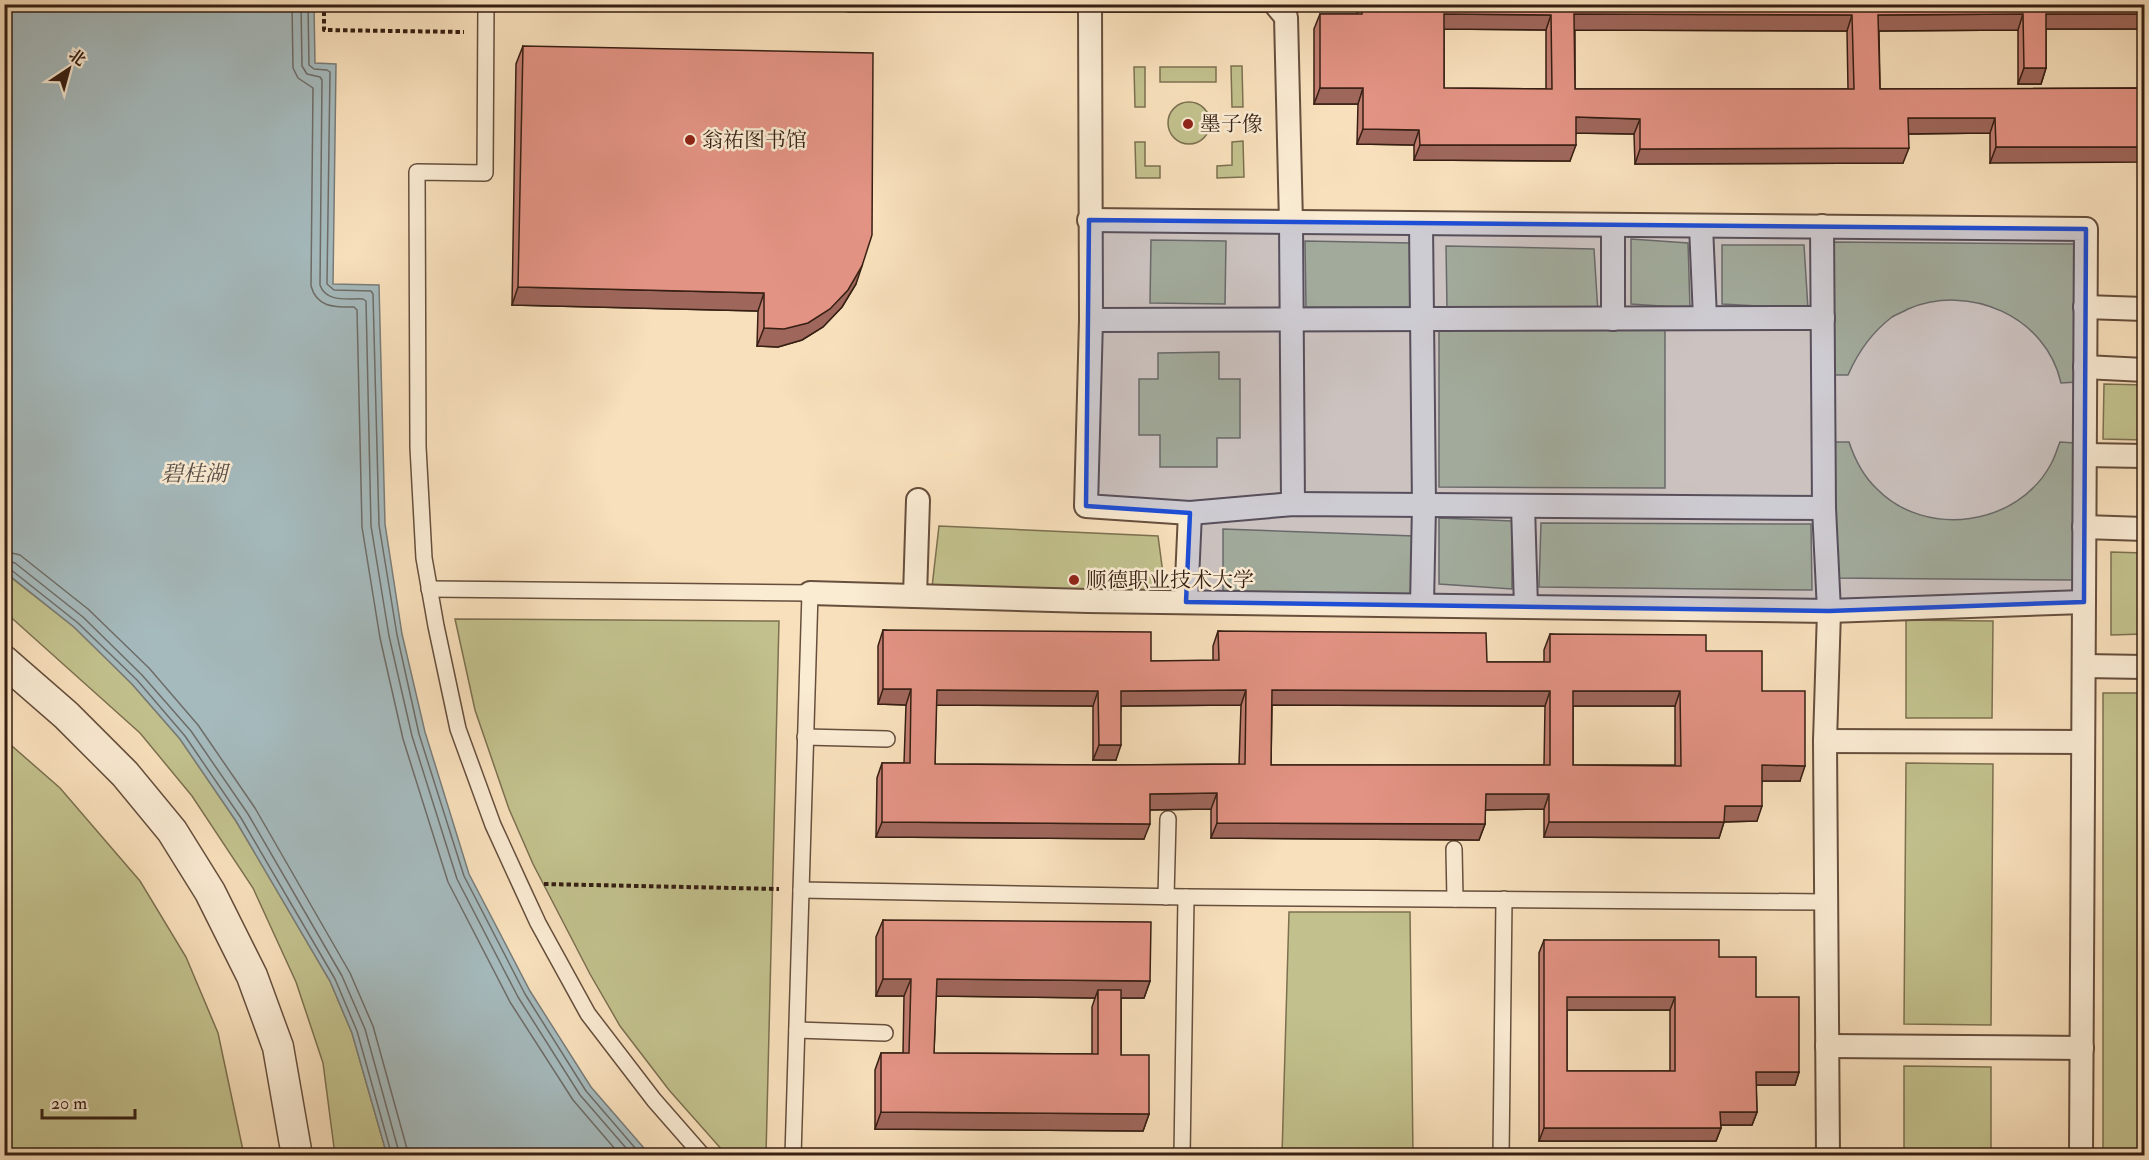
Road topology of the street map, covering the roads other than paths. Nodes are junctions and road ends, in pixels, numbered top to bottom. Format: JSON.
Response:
{"nodes":[{"id":1,"x":486,"y":4,"type":"edge"},
{"id":2,"x":849,"y":4,"type":"edge"},
{"id":3,"x":1276,"y":4,"type":"edge"},
{"id":4,"x":1090,"y":5,"type":"edge"},
{"id":5,"x":1121,"y":5,"type":"edge"},
{"id":6,"x":1089,"y":220,"type":"junction"},
{"id":7,"x":1291,"y":223,"type":"junction"},
{"id":8,"x":1421,"y":224,"type":"junction"},
{"id":9,"x":1612,"y":225,"type":"junction"},
{"id":10,"x":1701,"y":226,"type":"junction"},
{"id":11,"x":1822,"y":226,"type":"junction"},
{"id":12,"x":2085,"y":307,"type":"junction"},
{"id":13,"x":2145,"y":309,"type":"edge"},
{"id":14,"x":1705,"y":318,"type":"junction"},
{"id":15,"x":1822,"y":318,"type":"junction"},
{"id":16,"x":1422,"y":319,"type":"junction"},
{"id":17,"x":1613,"y":319,"type":"junction"},
{"id":18,"x":1091,"y":320,"type":"junction"},
{"id":19,"x":1292,"y":320,"type":"junction"},
{"id":20,"x":2085,"y":367,"type":"junction"},
{"id":21,"x":2145,"y":369,"type":"edge"},
{"id":22,"x":2085,"y":455,"type":"junction"},
{"id":23,"x":2145,"y":456,"type":"edge"},
{"id":24,"x":918,"y":500,"type":"dead end"},
{"id":25,"x":1293,"y":504,"type":"junction"},
{"id":26,"x":1424,"y":505,"type":"junction"},
{"id":27,"x":1523,"y":506,"type":"junction"},
{"id":28,"x":1824,"y":508,"type":"junction"},
{"id":29,"x":1190,"y":513,"type":"junction"},
{"id":30,"x":2084,"y":526,"type":"junction"},
{"id":31,"x":2145,"y":529,"type":"edge"},
{"id":32,"x":429,"y":589,"type":"junction"},
{"id":33,"x":810,"y":592,"type":"junction"},
{"id":34,"x":915,"y":596,"type":"junction"},
{"id":35,"x":1186,"y":602,"type":"junction"},
{"id":36,"x":2084,"y":602,"type":"junction"},
{"id":37,"x":1422,"y":605,"type":"junction"},
{"id":38,"x":1526,"y":607,"type":"junction"},
{"id":39,"x":1828,"y":611,"type":"junction"},
{"id":40,"x":4,"y":661,"type":"edge"},
{"id":41,"x":2085,"y":666,"type":"junction"},
{"id":42,"x":2145,"y":667,"type":"edge"},
{"id":43,"x":806,"y":737,"type":"junction"},
{"id":44,"x":887,"y":739,"type":"dead end"},
{"id":45,"x":1825,"y":741,"type":"junction"},
{"id":46,"x":2083,"y":742,"type":"junction"},
{"id":47,"x":1168,"y":819,"type":"edge"},
{"id":48,"x":1454,"y":849,"type":"edge"},
{"id":49,"x":801,"y":890,"type":"junction"},
{"id":50,"x":1166,"y":897,"type":"junction"},
{"id":51,"x":1186,"y":897,"type":"junction"},
{"id":52,"x":1455,"y":899,"type":"junction"},
{"id":53,"x":1504,"y":899,"type":"junction"},
{"id":54,"x":1826,"y":902,"type":"junction"},
{"id":55,"x":797,"y":1030,"type":"junction"},
{"id":56,"x":885,"y":1033,"type":"dead end"},
{"id":57,"x":1827,"y":1046,"type":"junction"},
{"id":58,"x":2082,"y":1048,"type":"junction"},
{"id":59,"x":297,"y":1155,"type":"edge"},
{"id":60,"x":703,"y":1155,"type":"edge"},
{"id":61,"x":793,"y":1155,"type":"edge"},
{"id":62,"x":1182,"y":1155,"type":"edge"},
{"id":63,"x":1501,"y":1155,"type":"edge"},
{"id":64,"x":1828,"y":1155,"type":"edge"},
{"id":65,"x":2081,"y":1155,"type":"edge"}],
"edges":[{"from":1,"to":32,"type":"lane"},
{"from":2,"to":4,"type":"lane"},
{"from":3,"to":5,"type":"lane"},
{"from":3,"to":7,"type":"street"},
{"from":4,"to":5,"type":"lane"},
{"from":4,"to":6,"type":"street"},
{"from":6,"to":7,"type":"street"},
{"from":6,"to":18,"type":"street"},
{"from":7,"to":8,"type":"street"},
{"from":7,"to":19,"type":"street"},
{"from":8,"to":9,"type":"street"},
{"from":8,"to":16,"type":"street"},
{"from":9,"to":10,"type":"street"},
{"from":9,"to":17,"type":"street"},
{"from":10,"to":11,"type":"street"},
{"from":10,"to":14,"type":"street"},
{"from":11,"to":12,"type":"street"},
{"from":11,"to":15,"type":"street"},
{"from":12,"to":13,"type":"street"},
{"from":12,"to":20,"type":"street"},
{"from":14,"to":15,"type":"street"},
{"from":14,"to":17,"type":"street"},
{"from":15,"to":28,"type":"street"},
{"from":16,"to":17,"type":"street"},
{"from":16,"to":19,"type":"street"},
{"from":16,"to":26,"type":"street"},
{"from":18,"to":19,"type":"street"},
{"from":18,"to":29,"type":"street"},
{"from":19,"to":25,"type":"street"},
{"from":20,"to":21,"type":"street"},
{"from":20,"to":22,"type":"street"},
{"from":22,"to":23,"type":"street"},
{"from":22,"to":30,"type":"street"},
{"from":24,"to":34,"type":"street"},
{"from":25,"to":26,"type":"street"},
{"from":25,"to":29,"type":"street"},
{"from":26,"to":27,"type":"street"},
{"from":26,"to":37,"type":"street"},
{"from":27,"to":28,"type":"street"},
{"from":27,"to":38,"type":"street"},
{"from":28,"to":39,"type":"street"},
{"from":29,"to":35,"type":"street"},
{"from":30,"to":31,"type":"street"},
{"from":30,"to":36,"type":"street"},
{"from":32,"to":33,"type":"lane"},
{"from":32,"to":60,"type":"lane"},
{"from":33,"to":34,"type":"street"},
{"from":33,"to":43,"type":"lane"},
{"from":34,"to":35,"type":"street"},
{"from":35,"to":37,"type":"street"},
{"from":36,"to":39,"type":"street"},
{"from":36,"to":41,"type":"street"},
{"from":37,"to":38,"type":"street"},
{"from":38,"to":39,"type":"street"},
{"from":39,"to":45,"type":"street"},
{"from":40,"to":59,"type":"street"},
{"from":41,"to":42,"type":"street"},
{"from":41,"to":46,"type":"street"},
{"from":43,"to":44,"type":"lane"},
{"from":43,"to":49,"type":"lane"},
{"from":45,"to":46,"type":"street"},
{"from":45,"to":54,"type":"street"},
{"from":46,"to":58,"type":"street"},
{"from":47,"to":50,"type":"lane"},
{"from":48,"to":52,"type":"lane"},
{"from":49,"to":50,"type":"lane"},
{"from":49,"to":55,"type":"lane"},
{"from":50,"to":51,"type":"lane"},
{"from":51,"to":52,"type":"lane"},
{"from":51,"to":62,"type":"lane"},
{"from":52,"to":53,"type":"lane"},
{"from":53,"to":54,"type":"lane"},
{"from":53,"to":63,"type":"lane"},
{"from":54,"to":57,"type":"street"},
{"from":55,"to":56,"type":"lane"},
{"from":55,"to":61,"type":"lane"},
{"from":57,"to":58,"type":"street"},
{"from":57,"to":64,"type":"street"},
{"from":58,"to":65,"type":"street"}]}
